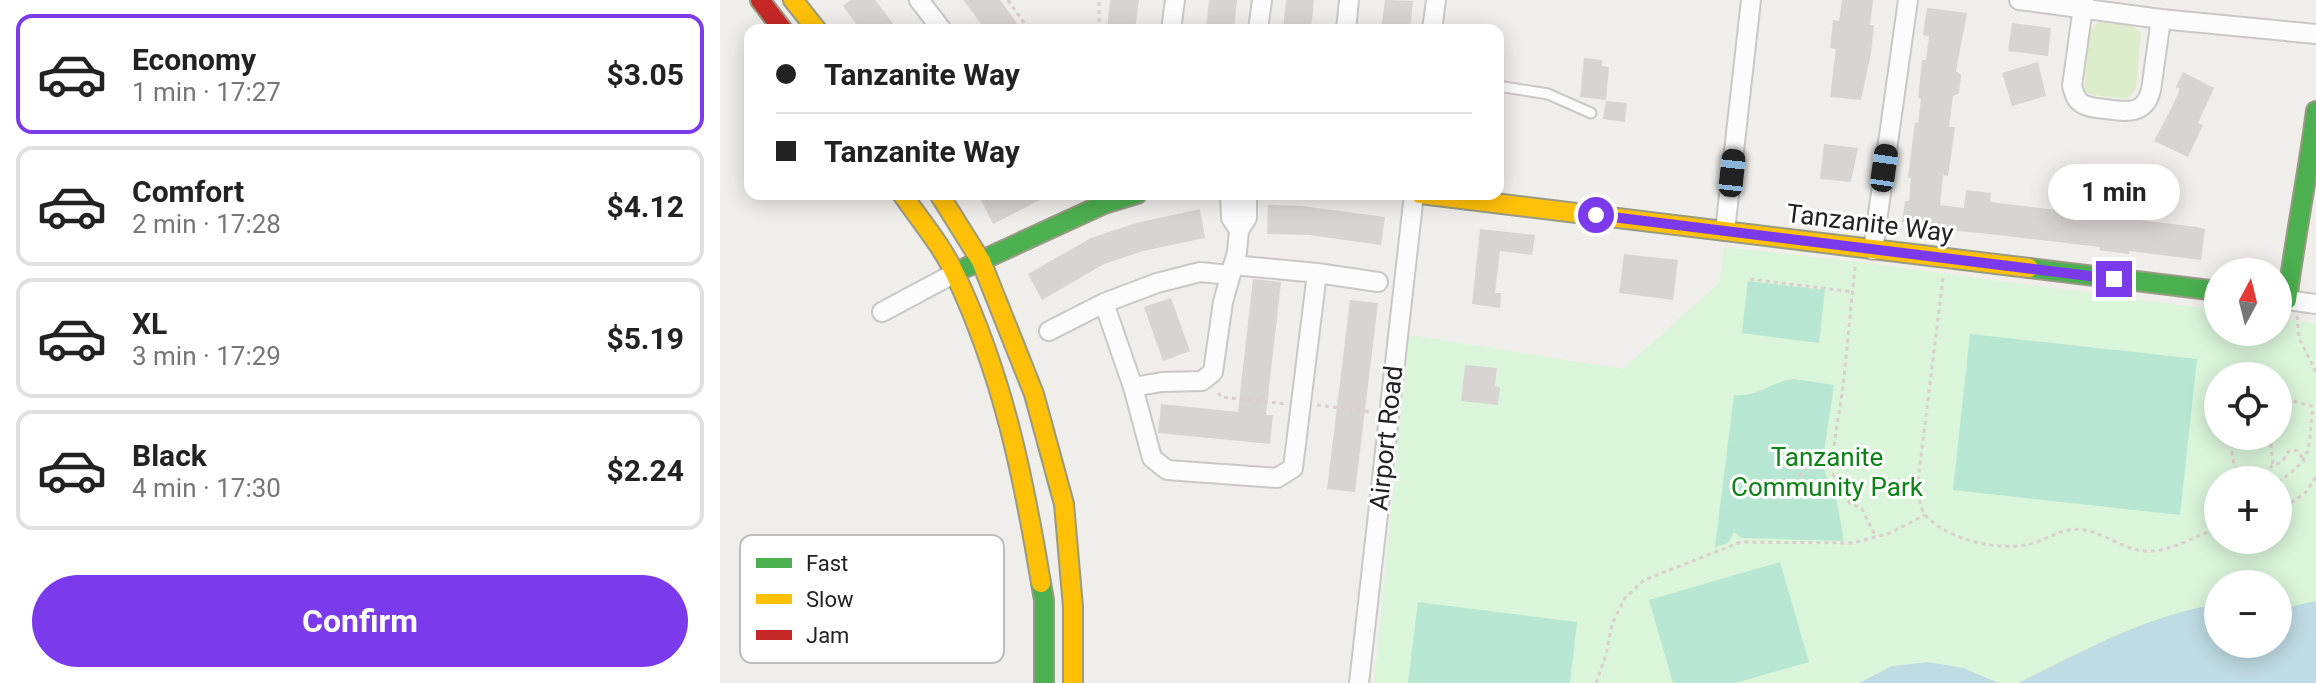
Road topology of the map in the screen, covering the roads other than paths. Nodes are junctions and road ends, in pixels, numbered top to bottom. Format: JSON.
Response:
{"nodes":[{"id":1,"x":760,"y":0,"type":"edge"},
{"id":2,"x":793,"y":0,"type":"edge"},
{"id":3,"x":919,"y":0,"type":"edge"},
{"id":4,"x":1175,"y":0,"type":"edge"},
{"id":5,"x":1262,"y":0,"type":"edge"},
{"id":6,"x":1349,"y":0,"type":"edge"},
{"id":7,"x":1436,"y":0,"type":"edge"},
{"id":8,"x":1751,"y":0,"type":"edge"},
{"id":9,"x":1908,"y":0,"type":"edge"},
{"id":10,"x":2019,"y":0,"type":"edge"},
{"id":11,"x":2084,"y":4,"type":"edge"},
{"id":12,"x":2161,"y":19,"type":"junction"},
{"id":13,"x":778,"y":24,"type":"edge"},
{"id":14,"x":812,"y":24,"type":"edge"},
{"id":15,"x":937,"y":24,"type":"edge"},
{"id":16,"x":1172,"y":24,"type":"edge"},
{"id":17,"x":1259,"y":24,"type":"edge"},
{"id":18,"x":1347,"y":24,"type":"edge"},
{"id":19,"x":1433,"y":24,"type":"edge"},
{"id":20,"x":2316,"y":34,"type":"edge"},
{"id":21,"x":1504,"y":87,"type":"edge"},
{"id":22,"x":2316,"y":111,"type":"edge"},
{"id":23,"x":1591,"y":113,"type":"dead end"},
{"id":24,"x":906,"y":200,"type":"edge"},
{"id":25,"x":943,"y":200,"type":"edge"},
{"id":26,"x":1117,"y":200,"type":"edge"},
{"id":27,"x":1230,"y":200,"type":"edge"},
{"id":28,"x":1247,"y":200,"type":"edge"},
{"id":29,"x":1416,"y":200,"type":"edge"},
{"id":30,"x":1467,"y":200,"type":"edge"},
{"id":31,"x":1239,"y":230,"type":"junction"},
{"id":32,"x":1725,"y":231,"type":"junction"},
{"id":33,"x":1873,"y":250,"type":"junction"},
{"id":34,"x":981,"y":261,"type":"junction"},
{"id":35,"x":2292,"y":267,"type":"edge"},
{"id":36,"x":1232,"y":270,"type":"junction"},
{"id":37,"x":955,"y":273,"type":"junction"},
{"id":38,"x":1317,"y":273,"type":"junction"},
{"id":39,"x":1378,"y":282,"type":"dead end"},
{"id":40,"x":2204,"y":289,"type":"edge"},
{"id":41,"x":1104,"y":303,"type":"junction"},
{"id":42,"x":2292,"y":304,"type":"edge"},
{"id":43,"x":2316,"y":304,"type":"edge"},
{"id":44,"x":882,"y":312,"type":"dead end"},
{"id":45,"x":1049,"y":331,"type":"dead end"},
{"id":46,"x":1133,"y":387,"type":"junction"},
{"id":47,"x":1044,"y":683,"type":"edge"},
{"id":48,"x":1073,"y":683,"type":"edge"},
{"id":49,"x":1359,"y":683,"type":"edge"}],
"edges":[{"from":1,"to":13,"type":"street"},
{"from":2,"to":14,"type":"street"},
{"from":3,"to":15,"type":"street"},
{"from":4,"to":16,"type":"street"},
{"from":5,"to":17,"type":"street"},
{"from":6,"to":18,"type":"street"},
{"from":7,"to":19,"type":"street"},
{"from":8,"to":32,"type":"street"},
{"from":9,"to":33,"type":"street"},
{"from":10,"to":11,"type":"street"},
{"from":11,"to":12,"type":"street"},
{"from":11,"to":12,"type":"street"},
{"from":12,"to":20,"type":"street"},
{"from":21,"to":23,"type":"lane"},
{"from":22,"to":35,"type":"street"},
{"from":24,"to":37,"type":"street"},
{"from":25,"to":34,"type":"street"},
{"from":26,"to":34,"type":"street"},
{"from":27,"to":31,"type":"street"},
{"from":28,"to":31,"type":"street"},
{"from":29,"to":49,"type":"street","name":"Airport Road"},
{"from":30,"to":32,"type":"street","name":"Tanzanite Way"},
{"from":31,"to":36,"type":"street"},
{"from":32,"to":33,"type":"street","name":"Tanzanite Way"},
{"from":33,"to":40,"type":"street","name":"Tanzanite Way"},
{"from":34,"to":37,"type":"street"},
{"from":34,"to":48,"type":"street"},
{"from":36,"to":38,"type":"street"},
{"from":36,"to":41,"type":"street"},
{"from":36,"to":46,"type":"street"},
{"from":37,"to":44,"type":"street"},
{"from":37,"to":47,"type":"street"},
{"from":38,"to":39,"type":"street"},
{"from":38,"to":46,"type":"street"},
{"from":41,"to":45,"type":"street"},
{"from":41,"to":46,"type":"street"},
{"from":42,"to":43,"type":"street"}]}
